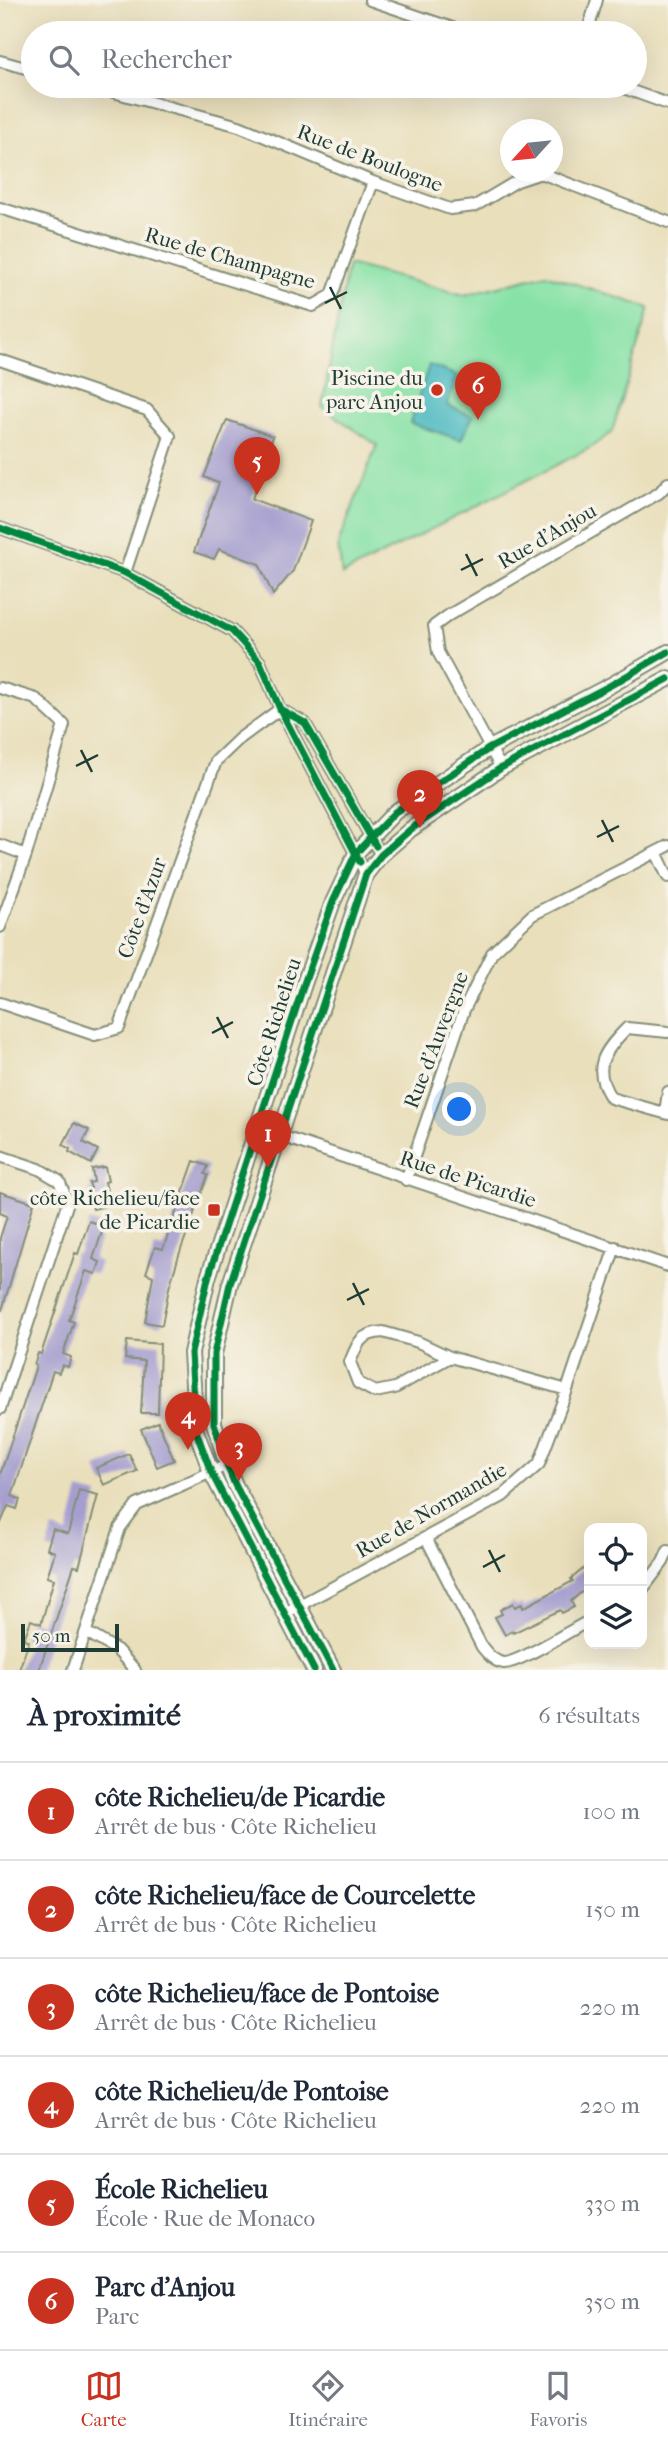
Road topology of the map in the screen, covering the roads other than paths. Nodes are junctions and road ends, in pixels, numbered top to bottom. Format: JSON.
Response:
{"nodes":[{"id":1,"x":370,"y":0,"type":"edge"},
{"id":2,"x":597,"y":0,"type":"edge"},
{"id":3,"x":432,"y":21,"type":"edge"},
{"id":4,"x":591,"y":21,"type":"edge"},
{"id":5,"x":0,"y":61,"type":"edge"},
{"id":6,"x":21,"y":67,"type":"edge"},
{"id":7,"x":647,"y":96,"type":"edge"},
{"id":8,"x":136,"y":98,"type":"edge"},
{"id":9,"x":668,"y":104,"type":"edge"},
{"id":10,"x":373,"y":182,"type":"junction"},
{"id":11,"x":0,"y":208,"type":"edge"},
{"id":12,"x":668,"y":222,"type":"edge"},
{"id":13,"x":0,"y":360,"type":"edge"},
{"id":14,"x":668,"y":483,"type":"edge"},
{"id":15,"x":0,"y":528,"type":"edge"},
{"id":16,"x":125,"y":573,"type":"junction"},
{"id":17,"x":668,"y":652,"type":"edge"},
{"id":18,"x":668,"y":678,"type":"edge"},
{"id":19,"x":0,"y":688,"type":"edge"},
{"id":20,"x":280,"y":709,"type":"junction"},
{"id":21,"x":490,"y":748,"type":"junction"},
{"id":22,"x":501,"y":768,"type":"junction"},
{"id":23,"x":370,"y":836,"type":"junction"},
{"id":24,"x":0,"y":845,"type":"edge"},
{"id":25,"x":668,"y":846,"type":"edge"},
{"id":26,"x":656,"y":852,"type":"junction"},
{"id":27,"x":356,"y":853,"type":"junction"},
{"id":28,"x":26,"y":855,"type":"junction"},
{"id":29,"x":381,"y":855,"type":"junction"},
{"id":30,"x":366,"y":874,"type":"junction"},
{"id":31,"x":668,"y":877,"type":"edge"},
{"id":32,"x":0,"y":927,"type":"edge"},
{"id":33,"x":0,"y":1003,"type":"edge"},
{"id":34,"x":668,"y":1032,"type":"edge"},
{"id":35,"x":668,"y":1093,"type":"edge"},
{"id":36,"x":667,"y":1113,"type":"edge"},
{"id":37,"x":257,"y":1128,"type":"junction"},
{"id":38,"x":279,"y":1135,"type":"junction"},
{"id":39,"x":0,"y":1156,"type":"edge"},
{"id":40,"x":406,"y":1180,"type":"junction"},
{"id":41,"x":615,"y":1247,"type":"junction"},
{"id":42,"x":668,"y":1266,"type":"edge"},
{"id":43,"x":450,"y":1357,"type":"junction"},
{"id":44,"x":567,"y":1390,"type":"junction"},
{"id":45,"x":0,"y":1409,"type":"edge"},
{"id":46,"x":227,"y":1465,"type":"junction"},
{"id":47,"x":211,"y":1472,"type":"junction"},
{"id":48,"x":426,"y":1538,"type":"junction"},
{"id":49,"x":668,"y":1551,"type":"edge"},
{"id":50,"x":645,"y":1586,"type":"edge"},
{"id":51,"x":299,"y":1606,"type":"junction"},
{"id":52,"x":285,"y":1613,"type":"junction"},
{"id":53,"x":584,"y":1623,"type":"edge"},
{"id":54,"x":86,"y":1632,"type":"junction"},
{"id":55,"x":73,"y":1670,"type":"edge"},
{"id":56,"x":135,"y":1670,"type":"edge"},
{"id":57,"x":314,"y":1670,"type":"edge"},
{"id":58,"x":333,"y":1670,"type":"edge"}],
"edges":[{"from":1,"to":3,"type":"street"},
{"from":2,"to":4,"type":"street"},
{"from":5,"to":6,"type":"street"},
{"from":7,"to":9,"type":"street"},
{"from":8,"to":10,"type":"street","name":"Rue de Boulogne"},
{"from":10,"to":11,"type":"street","name":"Rue de Champagne"},
{"from":10,"to":12,"type":"street","name":"Rue de Boulogne"},
{"from":13,"to":16,"type":"street"},
{"from":14,"to":21,"type":"street","name":"Rue d'Anjou"},
{"from":15,"to":16,"type":"street"},
{"from":16,"to":20,"type":"street"},
{"from":17,"to":21,"type":"street","name":"Côte Richelieu"},
{"from":18,"to":22,"type":"street","name":"Côte Richelieu"},
{"from":19,"to":28,"type":"street"},
{"from":20,"to":23,"type":"street"},
{"from":20,"to":27,"type":"street"},
{"from":20,"to":33,"type":"street","name":"Côte d'Azur"},
{"from":21,"to":22,"type":"street","name":"Rue d'Anjou"},
{"from":21,"to":23,"type":"street","name":"Côte Richelieu"},
{"from":22,"to":29,"type":"street","name":"Côte Richelieu"},
{"from":23,"to":27,"type":"street","name":"Côte Richelieu"},
{"from":23,"to":29,"type":"street"},
{"from":24,"to":28,"type":"street"},
{"from":25,"to":26,"type":"street","name":"Rue d'Auvergne"},
{"from":26,"to":31,"type":"street"},
{"from":26,"to":40,"type":"street","name":"Rue d'Auvergne"},
{"from":27,"to":30,"type":"street"},
{"from":27,"to":37,"type":"street","name":"Côte Richelieu"},
{"from":28,"to":32,"type":"street"},
{"from":29,"to":30,"type":"street","name":"Côte Richelieu"},
{"from":30,"to":38,"type":"street","name":"Côte Richelieu"},
{"from":34,"to":36,"type":"street"},
{"from":35,"to":36,"type":"street"},
{"from":37,"to":38,"type":"street","name":"Rue de Picardie"},
{"from":37,"to":47,"type":"street","name":"Côte Richelieu"},
{"from":38,"to":40,"type":"street","name":"Rue de Picardie"},
{"from":38,"to":46,"type":"street","name":"Côte Richelieu"},
{"from":39,"to":45,"type":"street"},
{"from":40,"to":41,"type":"street","name":"Rue de Picardie"},
{"from":41,"to":42,"type":"street","name":"Rue de Picardie"},
{"from":41,"to":44,"type":"street","name":"Rue de Normandie"},
{"from":43,"to":43,"type":"street"},
{"from":43,"to":44,"type":"street"},
{"from":44,"to":48,"type":"street","name":"Rue de Normandie"},
{"from":46,"to":47,"type":"street"},
{"from":46,"to":51,"type":"street","name":"Côte Richelieu"},
{"from":47,"to":52,"type":"street","name":"Côte Richelieu"},
{"from":47,"to":54,"type":"street"},
{"from":48,"to":51,"type":"street","name":"Rue de Normandie"},
{"from":48,"to":53,"type":"street"},
{"from":49,"to":50,"type":"street"},
{"from":51,"to":52,"type":"street","name":"Rue de Normandie"},
{"from":51,"to":58,"type":"street","name":"Côte Richelieu"},
{"from":52,"to":57,"type":"street","name":"Côte Richelieu"},
{"from":54,"to":55,"type":"street"},
{"from":54,"to":56,"type":"street"}]}
